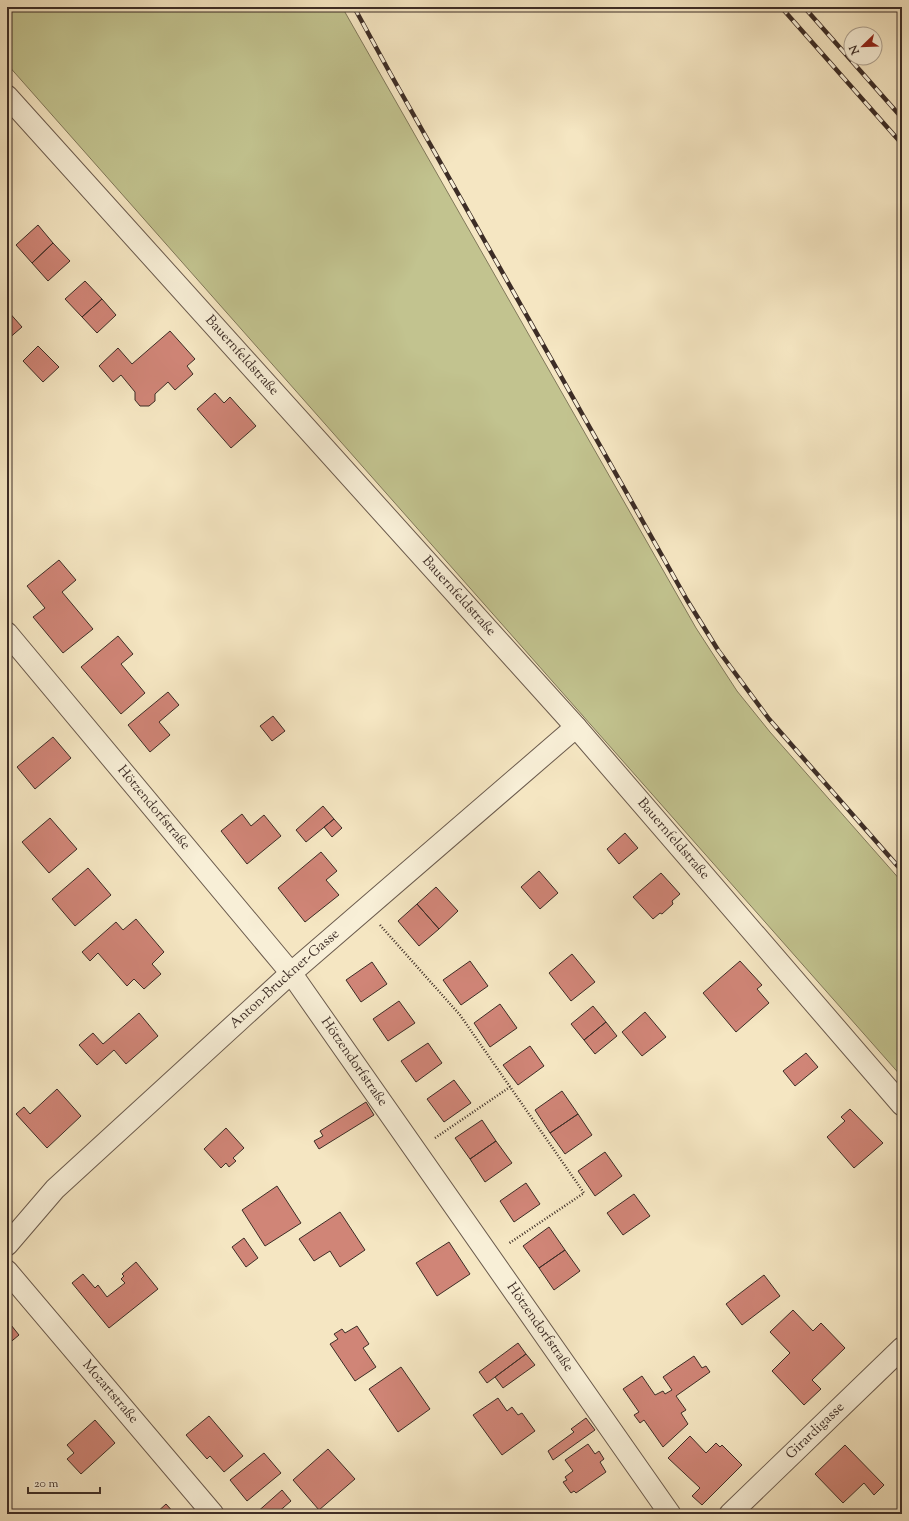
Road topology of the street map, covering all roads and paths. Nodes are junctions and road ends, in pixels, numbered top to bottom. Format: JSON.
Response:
{"nodes":[{"id":1,"x":7,"y":96,"type":"edge"},
{"id":2,"x":7,"y":633,"type":"edge"},
{"id":3,"x":576,"y":727,"type":"junction"},
{"id":4,"x":366,"y":909,"type":"junction"},
{"id":5,"x":291,"y":973,"type":"junction"},
{"id":6,"x":510,"y":1087,"type":"junction"},
{"id":7,"x":902,"y":1105,"type":"edge"},
{"id":8,"x":416,"y":1151,"type":"junction"},
{"id":9,"x":7,"y":1245,"type":"edge"},
{"id":10,"x":490,"y":1256,"type":"junction"},
{"id":11,"x":7,"y":1271,"type":"edge"},
{"id":12,"x":902,"y":1348,"type":"edge"},
{"id":13,"x":213,"y":1514,"type":"edge"},
{"id":14,"x":670,"y":1514,"type":"edge"},
{"id":15,"x":730,"y":1514,"type":"edge"}],
"edges":[{"from":1,"to":3,"type":"street","name":"Bauernfeldstraße"},
{"from":2,"to":5,"type":"street","name":"Hötzendorfstraße"},
{"from":3,"to":4,"type":"street","name":"Anton-Bruckner-Gasse"},
{"from":3,"to":7,"type":"street","name":"Bauernfeldstraße"},
{"from":4,"to":5,"type":"street","name":"Anton-Bruckner-Gasse"},
{"from":4,"to":6,"type":"path"},
{"from":5,"to":8,"type":"street","name":"Hötzendorfstraße"},
{"from":5,"to":9,"type":"street","name":"Anton-Bruckner-Gasse"},
{"from":6,"to":8,"type":"path"},
{"from":6,"to":10,"type":"path"},
{"from":8,"to":10,"type":"street","name":"Hötzendorfstraße"},
{"from":10,"to":14,"type":"street","name":"Hötzendorfstraße"},
{"from":11,"to":13,"type":"street","name":"Mozartstraße"},
{"from":12,"to":15,"type":"street","name":"Girardigasse"}]}
